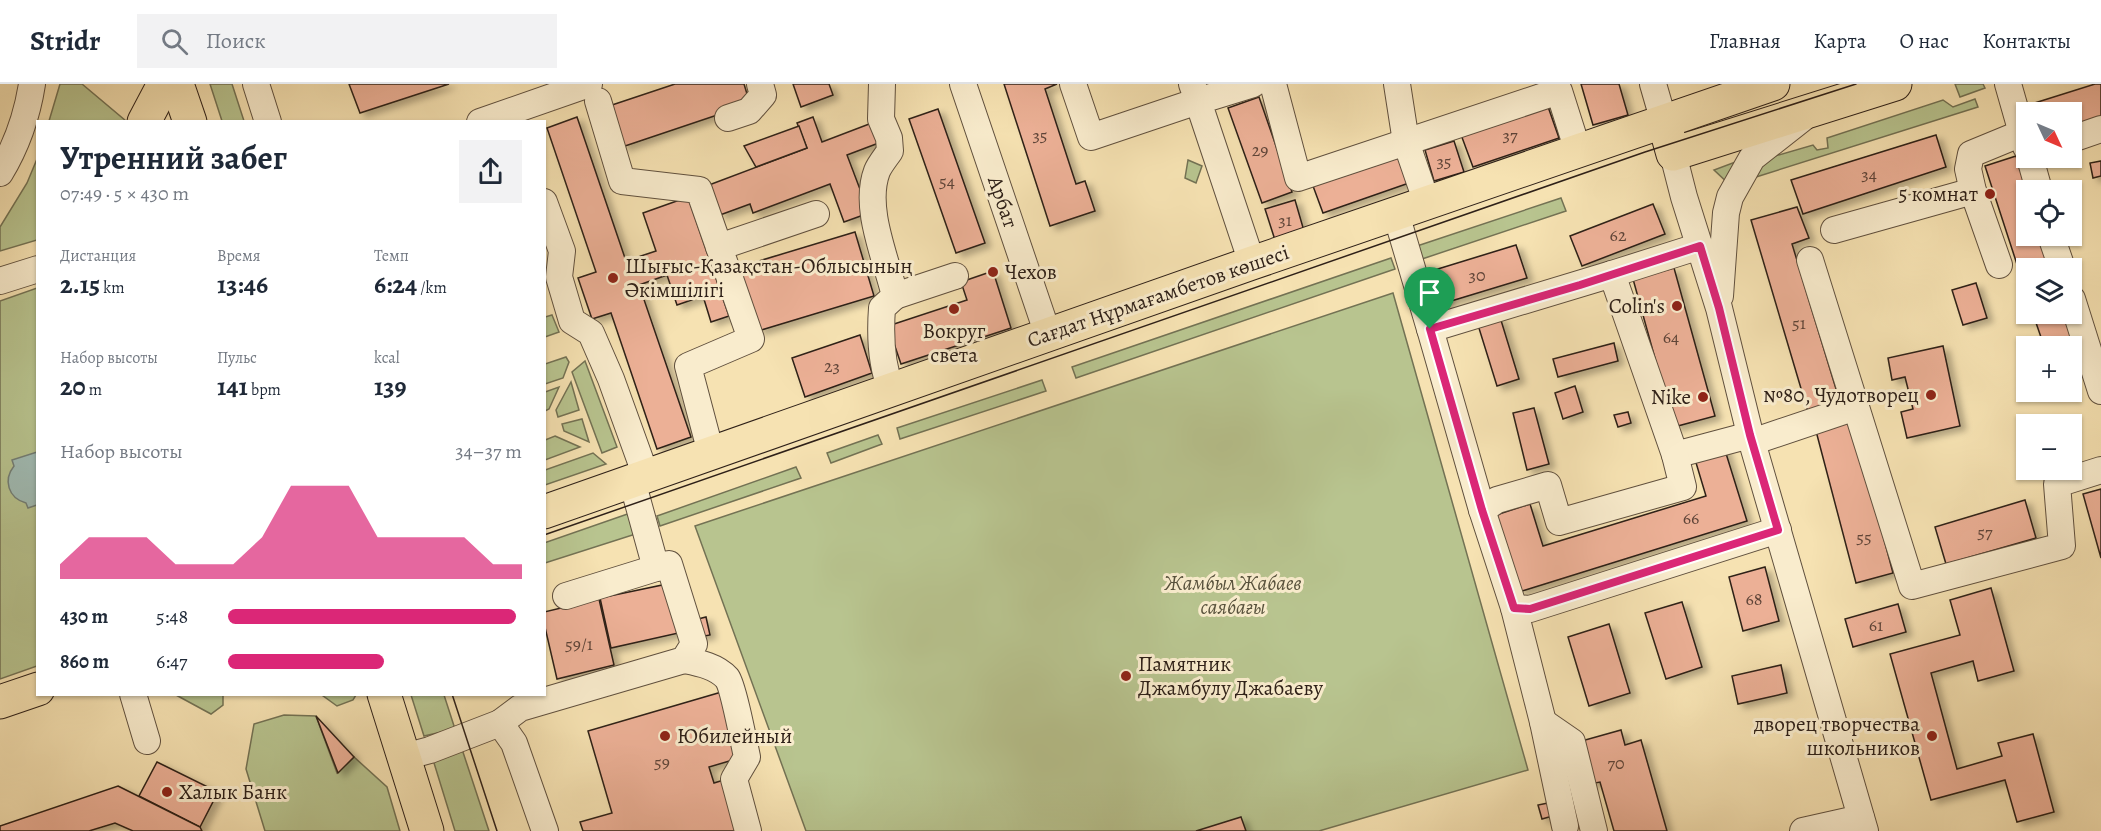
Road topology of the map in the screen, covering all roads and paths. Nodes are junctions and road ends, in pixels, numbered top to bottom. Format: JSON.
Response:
{"nodes":[{"id":1,"x":32,"y":84,"type":"edge"},
{"id":2,"x":164,"y":84,"type":"edge"},
{"id":3,"x":177,"y":84,"type":"edge"},
{"id":4,"x":256,"y":84,"type":"edge"},
{"id":5,"x":760,"y":84,"type":"edge"},
{"id":6,"x":882,"y":84,"type":"edge"},
{"id":7,"x":963,"y":84,"type":"edge"},
{"id":8,"x":1073,"y":84,"type":"edge"},
{"id":9,"x":1253,"y":84,"type":"edge"},
{"id":10,"x":1273,"y":84,"type":"edge"},
{"id":11,"x":1397,"y":84,"type":"edge"},
{"id":12,"x":1653,"y":84,"type":"edge"},
{"id":13,"x":1773,"y":84,"type":"edge"},
{"id":14,"x":1895,"y":84,"type":"edge"},
{"id":15,"x":2008,"y":84,"type":"edge"},
{"id":16,"x":578,"y":89,"type":"edge"},
{"id":17,"x":1195,"y":92,"type":"edge"},
{"id":18,"x":1815,"y":109,"type":"junction"},
{"id":19,"x":2016,"y":112,"type":"edge"},
{"id":20,"x":514,"y":116,"type":"edge"},
{"id":21,"x":728,"y":118,"type":"dead end"},
{"id":22,"x":145,"y":120,"type":"edge"},
{"id":23,"x":189,"y":120,"type":"edge"},
{"id":24,"x":267,"y":120,"type":"edge"},
{"id":25,"x":491,"y":120,"type":"edge"},
{"id":26,"x":1664,"y":122,"type":"junction"},
{"id":27,"x":2101,"y":129,"type":"edge"},
{"id":28,"x":2082,"y":136,"type":"edge"},
{"id":29,"x":1406,"y":142,"type":"junction"},
{"id":30,"x":2016,"y":142,"type":"edge"},
{"id":31,"x":1578,"y":151,"type":"junction"},
{"id":32,"x":1673,"y":154,"type":"junction"},
{"id":33,"x":0,"y":173,"type":"edge"},
{"id":34,"x":1973,"y":191,"type":"junction"},
{"id":35,"x":1427,"y":203,"type":"junction"},
{"id":36,"x":546,"y":207,"type":"edge"},
{"id":37,"x":816,"y":214,"type":"dead end"},
{"id":38,"x":1396,"y":214,"type":"junction"},
{"id":39,"x":1834,"y":231,"type":"dead end"},
{"id":40,"x":1700,"y":246,"type":"junction"},
{"id":41,"x":718,"y":247,"type":"junction"},
{"id":42,"x":1810,"y":260,"type":"dead end"},
{"id":43,"x":1252,"y":263,"type":"junction"},
{"id":44,"x":1999,"y":265,"type":"dead end"},
{"id":45,"x":36,"y":271,"type":"edge"},
{"id":46,"x":1612,"y":274,"type":"junction"},
{"id":47,"x":955,"y":276,"type":"dead end"},
{"id":48,"x":0,"y":281,"type":"edge"},
{"id":49,"x":895,"y":296,"type":"junction"},
{"id":50,"x":1719,"y":308,"type":"junction"},
{"id":51,"x":1043,"y":320,"type":"dead end"},
{"id":52,"x":2080,"y":324,"type":"edge"},
{"id":53,"x":1430,"y":329,"type":"junction"},
{"id":54,"x":891,"y":389,"type":"junction"},
{"id":55,"x":2101,"y":391,"type":"edge"},
{"id":56,"x":1856,"y":407,"type":"junction"},
{"id":57,"x":1751,"y":439,"type":"junction"},
{"id":58,"x":711,"y":453,"type":"junction"},
{"id":59,"x":1675,"y":455,"type":"junction"},
{"id":60,"x":2101,"y":470,"type":"edge"},
{"id":61,"x":639,"y":478,"type":"junction"},
{"id":62,"x":1482,"y":510,"type":"junction"},
{"id":63,"x":546,"y":511,"type":"edge"},
{"id":64,"x":1778,"y":530,"type":"junction"},
{"id":65,"x":656,"y":568,"type":"junction"},
{"id":66,"x":566,"y":596,"type":"dead end"},
{"id":67,"x":1514,"y":608,"type":"junction"},
{"id":68,"x":684,"y":660,"type":"junction"},
{"id":69,"x":36,"y":690,"type":"edge"},
{"id":70,"x":134,"y":696,"type":"edge"},
{"id":71,"x":385,"y":696,"type":"edge"},
{"id":72,"x":0,"y":702,"type":"edge"},
{"id":73,"x":1542,"y":722,"type":"junction"},
{"id":74,"x":500,"y":723,"type":"junction"},
{"id":75,"x":147,"y":741,"type":"dead end"},
{"id":76,"x":404,"y":757,"type":"junction"},
{"id":77,"x":1863,"y":824,"type":"edge"},
{"id":78,"x":1565,"y":826,"type":"dead end"},
{"id":79,"x":427,"y":831,"type":"edge"},
{"id":80,"x":545,"y":831,"type":"edge"},
{"id":81,"x":748,"y":831,"type":"edge"},
{"id":82,"x":1594,"y":831,"type":"edge"},
{"id":83,"x":1803,"y":831,"type":"edge"}],
"edges":[{"from":1,"to":33,"type":"street"},
{"from":2,"to":22,"type":"main road"},
{"from":3,"to":23,"type":"main road"},
{"from":4,"to":24,"type":"street"},
{"from":5,"to":21,"type":"street"},
{"from":6,"to":49,"type":"street"},
{"from":7,"to":51,"type":"street","name":"Арбат"},
{"from":8,"to":17,"type":"street"},
{"from":9,"to":17,"type":"street"},
{"from":10,"to":29,"type":"street"},
{"from":11,"to":29,"type":"street"},
{"from":12,"to":26,"type":"street"},
{"from":13,"to":26,"type":"main road","name":"Сағдат Нұрмағамбетов көшесі"},
{"from":14,"to":18,"type":"main road"},
{"from":15,"to":19,"type":"street"},
{"from":16,"to":20,"type":"street"},
{"from":16,"to":41,"type":"street"},
{"from":17,"to":43,"type":"street"},
{"from":18,"to":32,"type":"main road"},
{"from":18,"to":50,"type":"street"},
{"from":20,"to":25,"type":"street"},
{"from":26,"to":31,"type":"main road","name":"Сағдат Нұрмағамбетов көшесі"},
{"from":26,"to":32,"type":"main road"},
{"from":27,"to":28,"type":"street"},
{"from":29,"to":31,"type":"street"},
{"from":29,"to":35,"type":"street"},
{"from":30,"to":34,"type":"street"},
{"from":31,"to":35,"type":"main road","name":"Сағдат Нұрмағамбетов көшесі"},
{"from":32,"to":40,"type":"street"},
{"from":34,"to":39,"type":"street"},
{"from":34,"to":44,"type":"street"},
{"from":35,"to":38,"type":"main road","name":"Сағдат Нұрмағамбетов көшесі"},
{"from":36,"to":61,"type":"street"},
{"from":37,"to":41,"type":"street"},
{"from":38,"to":43,"type":"main road","name":"Сағдат Нұрмағамбетов көшесі"},
{"from":38,"to":53,"type":"street"},
{"from":40,"to":46,"type":"street"},
{"from":40,"to":50,"type":"street"},
{"from":41,"to":58,"type":"street"},
{"from":42,"to":56,"type":"street"},
{"from":43,"to":54,"type":"main road","name":"Сағдат Нұрмағамбетов көшесі"},
{"from":45,"to":48,"type":"street"},
{"from":46,"to":53,"type":"street"},
{"from":46,"to":59,"type":"street"},
{"from":47,"to":49,"type":"street"},
{"from":49,"to":54,"type":"street"},
{"from":50,"to":57,"type":"street"},
{"from":52,"to":55,"type":"street"},
{"from":53,"to":62,"type":"street"},
{"from":54,"to":58,"type":"main road","name":"Сағдат Нұрмағамбетов көшесі"},
{"from":56,"to":57,"type":"street"},
{"from":56,"to":60,"type":"street"},
{"from":57,"to":59,"type":"street"},
{"from":57,"to":64,"type":"street"},
{"from":58,"to":61,"type":"main road","name":"Сағдат Нұрмағамбетов көшесі"},
{"from":59,"to":62,"type":"street"},
{"from":61,"to":63,"type":"main road","name":"Сағдат Нұрмағамбетов көшесі"},
{"from":61,"to":65,"type":"street"},
{"from":62,"to":67,"type":"street"},
{"from":64,"to":67,"type":"street"},
{"from":64,"to":77,"type":"street"},
{"from":65,"to":66,"type":"street"},
{"from":65,"to":68,"type":"street"},
{"from":67,"to":73,"type":"street"},
{"from":68,"to":74,"type":"street"},
{"from":68,"to":81,"type":"street"},
{"from":69,"to":72,"type":"main road"},
{"from":70,"to":75,"type":"street"},
{"from":71,"to":76,"type":"main road"},
{"from":73,"to":78,"type":"street"},
{"from":73,"to":82,"type":"street"},
{"from":74,"to":76,"type":"street"},
{"from":74,"to":80,"type":"street"},
{"from":76,"to":79,"type":"main road"},
{"from":77,"to":83,"type":"street"}]}
